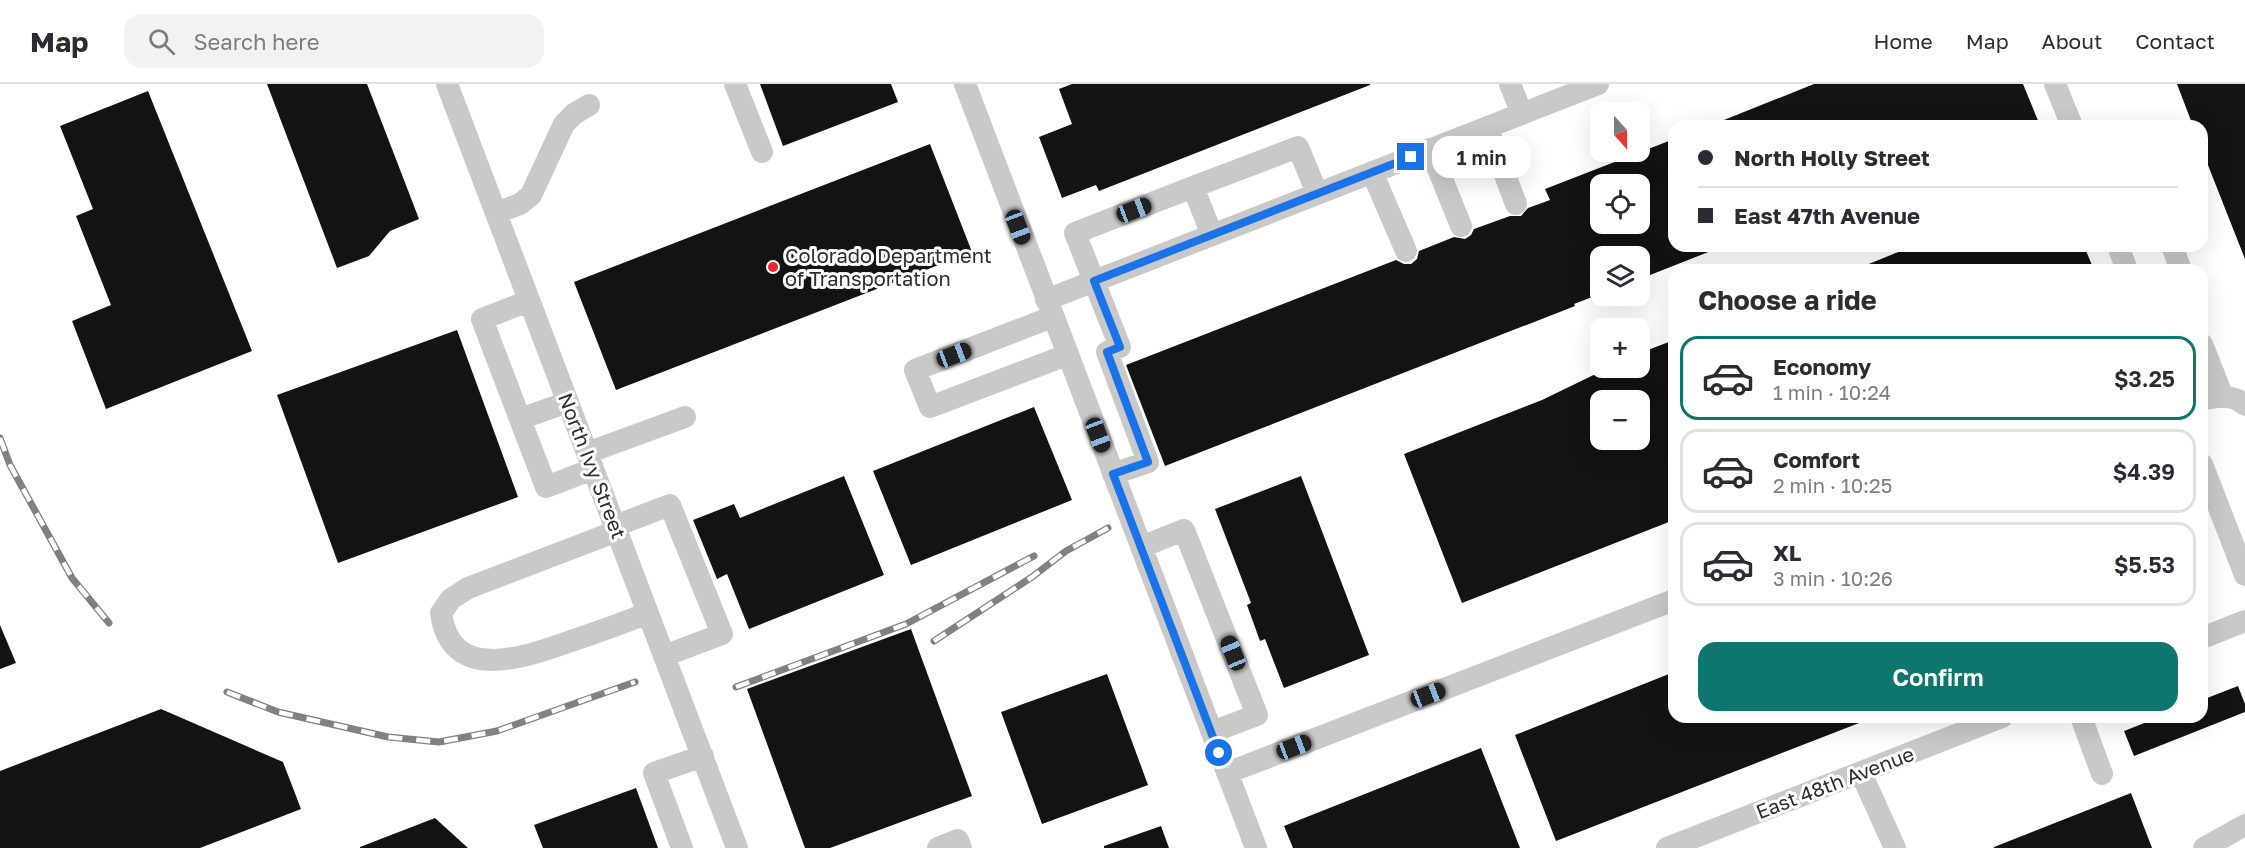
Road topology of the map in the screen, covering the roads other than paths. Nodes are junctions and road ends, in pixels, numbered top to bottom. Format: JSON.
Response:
{"nodes":[{"id":1,"x":447,"y":84,"type":"edge"},
{"id":2,"x":735,"y":84,"type":"edge"},
{"id":3,"x":965,"y":84,"type":"edge"},
{"id":4,"x":1510,"y":84,"type":"edge"},
{"id":5,"x":1598,"y":84,"type":"edge"},
{"id":6,"x":2055,"y":84,"type":"edge"},
{"id":7,"x":589,"y":105,"type":"dead end"},
{"id":8,"x":1522,"y":114,"type":"junction"},
{"id":9,"x":2070,"y":120,"type":"edge"},
{"id":10,"x":1487,"y":127,"type":"junction"},
{"id":11,"x":1430,"y":150,"type":"junction"},
{"id":12,"x":762,"y":152,"type":"dead end"},
{"id":13,"x":1372,"y":172,"type":"junction"},
{"id":14,"x":1193,"y":188,"type":"junction"},
{"id":15,"x":1317,"y":193,"type":"junction"},
{"id":16,"x":1516,"y":204,"type":"dead end"},
{"id":17,"x":496,"y":213,"type":"junction"},
{"id":18,"x":1461,"y":226,"type":"dead end"},
{"id":19,"x":1212,"y":235,"type":"junction"},
{"id":20,"x":1406,"y":251,"type":"dead end"},
{"id":21,"x":1094,"y":281,"type":"junction"},
{"id":22,"x":530,"y":301,"type":"junction"},
{"id":23,"x":1049,"y":308,"type":"junction"},
{"id":24,"x":1067,"y":355,"type":"junction"},
{"id":25,"x":2208,"y":376,"type":"edge"},
{"id":26,"x":2212,"y":398,"type":"edge"},
{"id":27,"x":568,"y":402,"type":"junction"},
{"id":28,"x":2245,"y":405,"type":"edge"},
{"id":29,"x":686,"y":417,"type":"dead end"},
{"id":30,"x":520,"y":419,"type":"junction"},
{"id":31,"x":590,"y":461,"type":"junction"},
{"id":32,"x":1113,"y":474,"type":"junction"},
{"id":33,"x":2208,"y":479,"type":"edge"},
{"id":34,"x":616,"y":529,"type":"junction"},
{"id":35,"x":1141,"y":548,"type":"junction"},
{"id":36,"x":2245,"y":575,"type":"edge"},
{"id":37,"x":1668,"y":602,"type":"edge"},
{"id":38,"x":648,"y":613,"type":"junction"},
{"id":39,"x":2245,"y":621,"type":"edge"},
{"id":40,"x":2208,"y":636,"type":"edge"},
{"id":41,"x":664,"y":656,"type":"junction"},
{"id":42,"x":1987,"y":723,"type":"edge"},
{"id":43,"x":2083,"y":723,"type":"edge"},
{"id":44,"x":1212,"y":732,"type":"junction"},
{"id":45,"x":702,"y":756,"type":"junction"},
{"id":46,"x":1861,"y":772,"type":"junction"},
{"id":47,"x":1227,"y":773,"type":"junction"},
{"id":48,"x":2102,"y":774,"type":"dead end"},
{"id":49,"x":2245,"y":825,"type":"edge"},
{"id":50,"x":1716,"y":839,"type":"edge"},
{"id":51,"x":682,"y":848,"type":"edge"},
{"id":52,"x":737,"y":848,"type":"edge"},
{"id":53,"x":938,"y":848,"type":"edge"},
{"id":54,"x":961,"y":848,"type":"edge"},
{"id":55,"x":1256,"y":848,"type":"edge"},
{"id":56,"x":1667,"y":848,"type":"edge"},
{"id":57,"x":1895,"y":848,"type":"edge"},
{"id":58,"x":2204,"y":848,"type":"edge"}],
"edges":[{"from":1,"to":17,"type":"street","name":"North Ivy Street"},
{"from":2,"to":12,"type":"street"},
{"from":3,"to":23,"type":"street"},
{"from":4,"to":8,"type":"street"},
{"from":5,"to":8,"type":"street"},
{"from":6,"to":9,"type":"street"},
{"from":7,"to":17,"type":"street"},
{"from":8,"to":10,"type":"street"},
{"from":10,"to":11,"type":"street"},
{"from":10,"to":16,"type":"street"},
{"from":11,"to":13,"type":"street"},
{"from":11,"to":18,"type":"street"},
{"from":13,"to":15,"type":"street"},
{"from":13,"to":20,"type":"street"},
{"from":14,"to":15,"type":"street"},
{"from":14,"to":19,"type":"street"},
{"from":14,"to":21,"type":"street"},
{"from":15,"to":19,"type":"street"},
{"from":17,"to":22,"type":"street","name":"North Ivy Street"},
{"from":19,"to":21,"type":"street"},
{"from":21,"to":23,"type":"street"},
{"from":21,"to":32,"type":"street"},
{"from":22,"to":27,"type":"street","name":"North Ivy Street"},
{"from":22,"to":30,"type":"street"},
{"from":23,"to":24,"type":"street"},
{"from":23,"to":24,"type":"street"},
{"from":24,"to":32,"type":"street"},
{"from":25,"to":26,"type":"street"},
{"from":26,"to":28,"type":"street"},
{"from":27,"to":30,"type":"street"},
{"from":27,"to":31,"type":"street","name":"North Ivy Street"},
{"from":29,"to":31,"type":"street"},
{"from":30,"to":31,"type":"street"},
{"from":31,"to":34,"type":"street","name":"North Ivy Street"},
{"from":32,"to":35,"type":"street"},
{"from":33,"to":36,"type":"street"},
{"from":34,"to":38,"type":"street","name":"North Ivy Street"},
{"from":34,"to":38,"type":"street"},
{"from":34,"to":41,"type":"street"},
{"from":35,"to":44,"type":"street"},
{"from":35,"to":44,"type":"street"},
{"from":37,"to":47,"type":"street"},
{"from":38,"to":41,"type":"street","name":"North Ivy Street"},
{"from":39,"to":40,"type":"street"},
{"from":41,"to":45,"type":"street","name":"North Ivy Street"},
{"from":42,"to":46,"type":"street","name":"East 48th Avenue"},
{"from":43,"to":48,"type":"street"},
{"from":44,"to":47,"type":"street"},
{"from":45,"to":51,"type":"street"},
{"from":45,"to":52,"type":"street","name":"North Ivy Street"},
{"from":46,"to":50,"type":"street","name":"East 48th Avenue"},
{"from":46,"to":57,"type":"street"},
{"from":47,"to":55,"type":"street"},
{"from":49,"to":58,"type":"street"},
{"from":50,"to":56,"type":"street","name":"East 48th Avenue"},
{"from":53,"to":54,"type":"street"}]}
